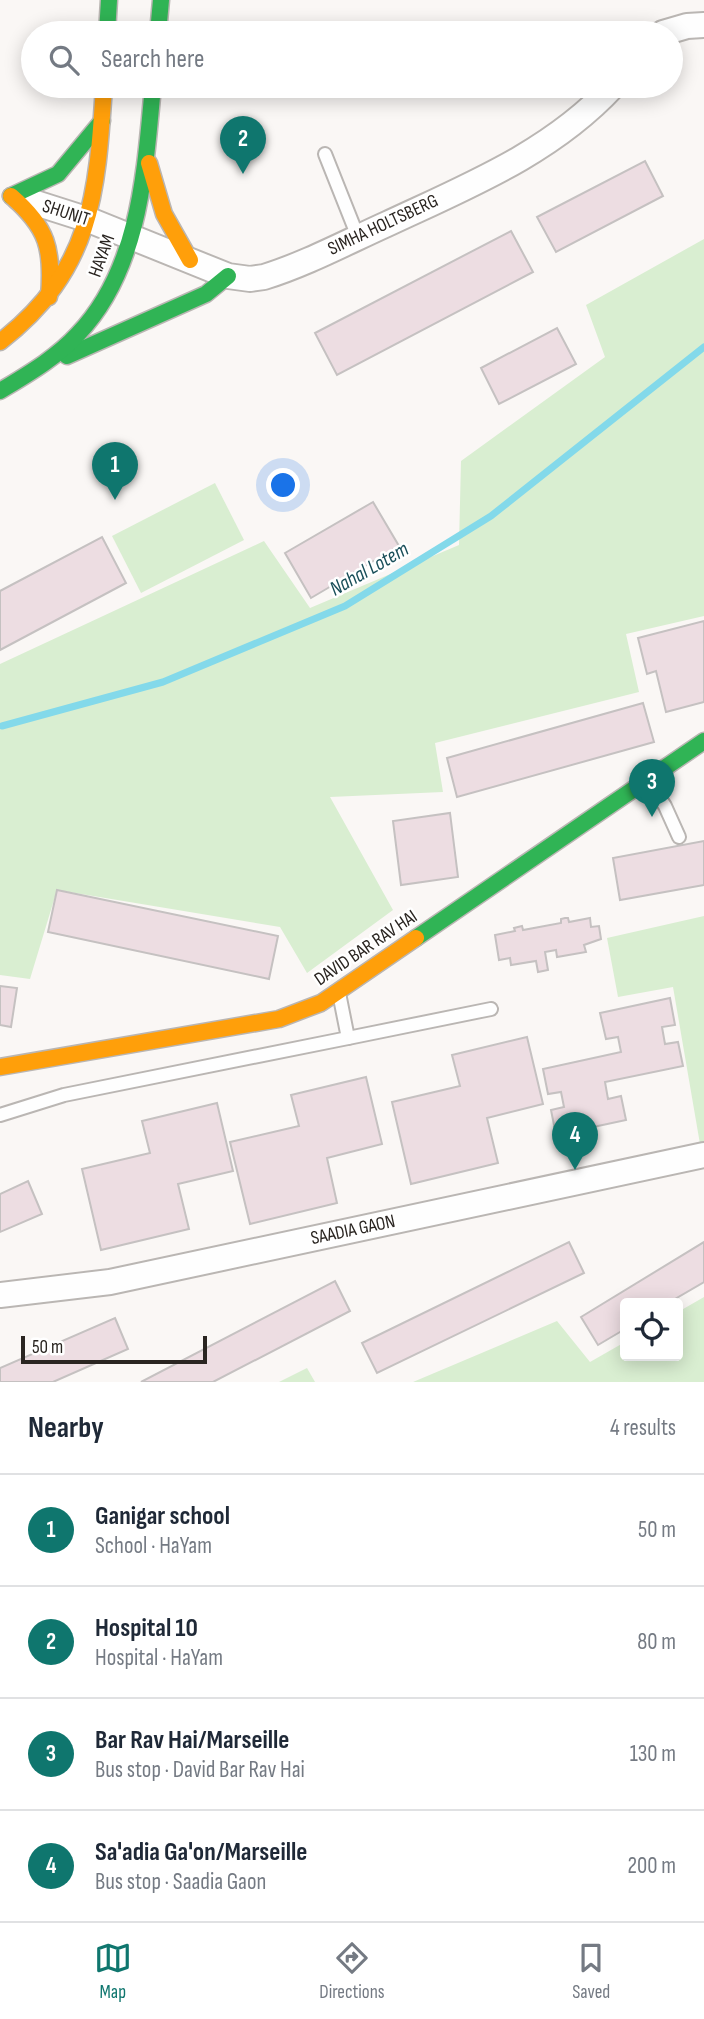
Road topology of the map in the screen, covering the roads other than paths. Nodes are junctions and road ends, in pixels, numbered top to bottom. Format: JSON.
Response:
{"nodes":[{"id":1,"x":109,"y":0,"type":"edge"},
{"id":2,"x":161,"y":0,"type":"edge"},
{"id":3,"x":108,"y":21,"type":"edge"},
{"id":4,"x":159,"y":21,"type":"edge"},
{"id":5,"x":704,"y":25,"type":"edge"},
{"id":6,"x":683,"y":27,"type":"edge"},
{"id":7,"x":103,"y":98,"type":"edge"},
{"id":8,"x":152,"y":98,"type":"edge"},
{"id":9,"x":601,"y":98,"type":"edge"},
{"id":10,"x":102,"y":121,"type":"junction"},
{"id":11,"x":149,"y":130,"type":"junction"},
{"id":12,"x":325,"y":154,"type":"dead end"},
{"id":13,"x":6,"y":193,"type":"edge"},
{"id":14,"x":89,"y":220,"type":"junction"},
{"id":15,"x":132,"y":236,"type":"junction"},
{"id":16,"x":358,"y":237,"type":"junction"},
{"id":17,"x":190,"y":260,"type":"junction"},
{"id":18,"x":228,"y":276,"type":"junction"},
{"id":19,"x":49,"y":297,"type":"junction"},
{"id":20,"x":0,"y":342,"type":"edge"},
{"id":21,"x":40,"y":368,"type":"junction"},
{"id":22,"x":0,"y":391,"type":"edge"},
{"id":23,"x":704,"y":741,"type":"edge"},
{"id":24,"x":648,"y":780,"type":"junction"},
{"id":25,"x":679,"y":837,"type":"dead end"},
{"id":26,"x":339,"y":993,"type":"junction"},
{"id":27,"x":491,"y":1009,"type":"dead end"},
{"id":28,"x":348,"y":1038,"type":"junction"},
{"id":29,"x":0,"y":1067,"type":"edge"},
{"id":30,"x":0,"y":1115,"type":"edge"},
{"id":31,"x":704,"y":1156,"type":"edge"},
{"id":32,"x":0,"y":1294,"type":"edge"}],
"edges":[{"from":1,"to":3,"type":"main road"},
{"from":2,"to":4,"type":"main road"},
{"from":5,"to":6,"type":"street"},
{"from":7,"to":10,"type":"main road","name":"HAYAM"},
{"from":8,"to":11,"type":"main road","name":"HAYAM"},
{"from":9,"to":16,"type":"street","name":"SIMHA HOLTSBERG"},
{"from":10,"to":13,"type":"main road"},
{"from":10,"to":14,"type":"main road","name":"HAYAM"},
{"from":11,"to":15,"type":"main road","name":"HAYAM"},
{"from":11,"to":17,"type":"main road"},
{"from":12,"to":16,"type":"lane"},
{"from":13,"to":14,"type":"street","name":"SHUNIT"},
{"from":13,"to":19,"type":"main road"},
{"from":14,"to":15,"type":"street","name":"SHUNIT"},
{"from":14,"to":19,"type":"main road","name":"HAYAM"},
{"from":15,"to":17,"type":"street","name":"SIMHA HOLTSBERG"},
{"from":15,"to":21,"type":"main road","name":"HAYAM"},
{"from":16,"to":18,"type":"street","name":"SIMHA HOLTSBERG"},
{"from":17,"to":18,"type":"street","name":"SIMHA HOLTSBERG"},
{"from":18,"to":21,"type":"main road"},
{"from":19,"to":20,"type":"main road","name":"HAYAM"},
{"from":21,"to":22,"type":"main road","name":"HAYAM"},
{"from":23,"to":24,"type":"main road","name":"DAVID BAR RAV HAI"},
{"from":24,"to":25,"type":"lane"},
{"from":24,"to":26,"type":"main road","name":"DAVID BAR RAV HAI"},
{"from":26,"to":28,"type":"lane"},
{"from":26,"to":29,"type":"main road","name":"DAVID BAR RAV HAI"},
{"from":27,"to":28,"type":"lane"},
{"from":28,"to":30,"type":"lane"},
{"from":31,"to":32,"type":"street","name":"SAADIA GAON"}]}
